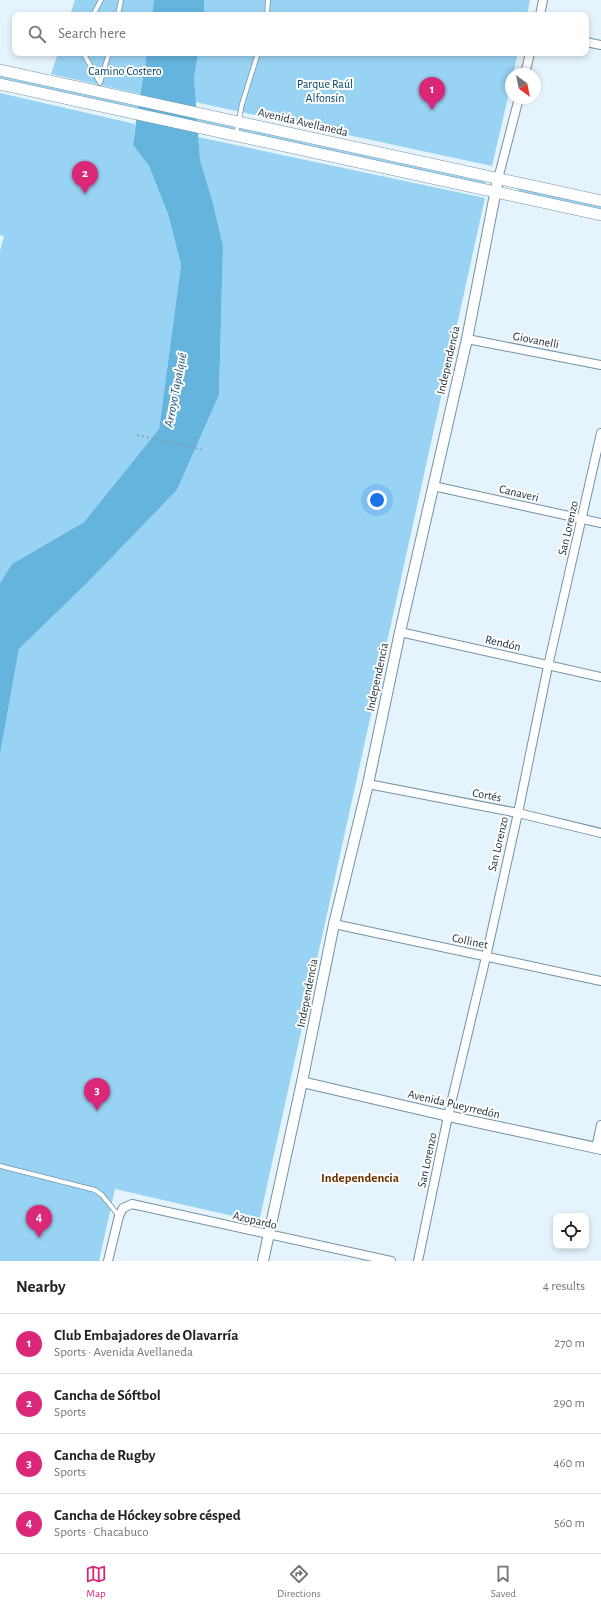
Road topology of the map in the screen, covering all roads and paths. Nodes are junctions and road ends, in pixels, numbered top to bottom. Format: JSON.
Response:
{"nodes":[{"id":1,"x":101,"y":0,"type":"edge"},
{"id":2,"x":121,"y":0,"type":"edge"},
{"id":3,"x":268,"y":0,"type":"edge"},
{"id":4,"x":543,"y":0,"type":"edge"},
{"id":5,"x":95,"y":12,"type":"edge"},
{"id":6,"x":119,"y":12,"type":"edge"},
{"id":7,"x":267,"y":12,"type":"edge"},
{"id":8,"x":541,"y":12,"type":"edge"},
{"id":9,"x":589,"y":43,"type":"edge"},
{"id":10,"x":601,"y":45,"type":"edge"},
{"id":11,"x":85,"y":56,"type":"edge"},
{"id":12,"x":108,"y":56,"type":"edge"},
{"id":13,"x":257,"y":56,"type":"edge"},
{"id":14,"x":529,"y":56,"type":"edge"},
{"id":15,"x":526,"y":68,"type":"edge"},
{"id":16,"x":0,"y":70,"type":"edge"},
{"id":17,"x":0,"y":84,"type":"edge"},
{"id":18,"x":100,"y":88,"type":"junction"},
{"id":19,"x":517,"y":104,"type":"edge"},
{"id":20,"x":100,"y":106,"type":"junction"},
{"id":21,"x":239,"y":121,"type":"junction"},
{"id":22,"x":236,"y":136,"type":"junction"},
{"id":23,"x":498,"y":179,"type":"junction"},
{"id":24,"x":495,"y":191,"type":"junction"},
{"id":25,"x":601,"y":201,"type":"edge"},
{"id":26,"x":601,"y":215,"type":"edge"},
{"id":27,"x":467,"y":339,"type":"junction"},
{"id":28,"x":601,"y":365,"type":"edge"},
{"id":29,"x":601,"y":433,"type":"edge"},
{"id":30,"x":138,"y":435,"type":"dead end"},
{"id":31,"x":204,"y":450,"type":"dead end"},
{"id":32,"x":433,"y":486,"type":"junction"},
{"id":33,"x":582,"y":519,"type":"junction"},
{"id":34,"x":601,"y":523,"type":"edge"},
{"id":35,"x":400,"y":632,"type":"junction"},
{"id":36,"x":548,"y":666,"type":"junction"},
{"id":37,"x":601,"y":676,"type":"edge"},
{"id":38,"x":368,"y":784,"type":"junction"},
{"id":39,"x":518,"y":813,"type":"junction"},
{"id":40,"x":601,"y":833,"type":"edge"},
{"id":41,"x":334,"y":924,"type":"junction"},
{"id":42,"x":486,"y":957,"type":"junction"},
{"id":43,"x":601,"y":981,"type":"edge"},
{"id":44,"x":302,"y":1082,"type":"junction"},
{"id":45,"x":448,"y":1116,"type":"junction"},
{"id":46,"x":601,"y":1125,"type":"edge"},
{"id":47,"x":598,"y":1148,"type":"edge"},
{"id":48,"x":0,"y":1166,"type":"edge"},
{"id":49,"x":118,"y":1216,"type":"junction"},
{"id":50,"x":269,"y":1235,"type":"junction"},
{"id":51,"x":108,"y":1261,"type":"edge"},
{"id":52,"x":263,"y":1261,"type":"edge"},
{"id":53,"x":391,"y":1261,"type":"edge"},
{"id":54,"x":418,"y":1261,"type":"edge"}],
"edges":[{"from":1,"to":5,"type":"lane"},
{"from":2,"to":6,"type":"lane"},
{"from":3,"to":7,"type":"lane"},
{"from":4,"to":8,"type":"street"},
{"from":9,"to":10,"type":"street"},
{"from":11,"to":18,"type":"lane"},
{"from":12,"to":18,"type":"lane"},
{"from":13,"to":21,"type":"lane"},
{"from":14,"to":15,"type":"street"},
{"from":16,"to":18,"type":"main road","name":"Avenida Avellaneda"},
{"from":17,"to":20,"type":"main road"},
{"from":18,"to":20,"type":"lane"},
{"from":18,"to":21,"type":"main road","name":"Avenida Avellaneda"},
{"from":19,"to":23,"type":"street","name":"Independencia"},
{"from":20,"to":22,"type":"main road"},
{"from":21,"to":22,"type":"lane"},
{"from":21,"to":23,"type":"main road","name":"Avenida Avellaneda"},
{"from":22,"to":24,"type":"main road"},
{"from":23,"to":24,"type":"street","name":"Independencia"},
{"from":23,"to":25,"type":"main road","name":"Avenida Avellaneda"},
{"from":24,"to":26,"type":"main road"},
{"from":24,"to":27,"type":"street","name":"Independencia"},
{"from":27,"to":28,"type":"street","name":"Giovanelli"},
{"from":27,"to":32,"type":"street","name":"Independencia"},
{"from":29,"to":33,"type":"street","name":"San Lorenzo"},
{"from":30,"to":31,"type":"path"},
{"from":32,"to":33,"type":"street","name":"Canaveri"},
{"from":32,"to":35,"type":"street","name":"Independencia"},
{"from":33,"to":34,"type":"street","name":"Canaveri"},
{"from":33,"to":36,"type":"street","name":"San Lorenzo"},
{"from":35,"to":36,"type":"street","name":"Rendón"},
{"from":35,"to":38,"type":"street","name":"Independencia"},
{"from":36,"to":37,"type":"street","name":"Rendón"},
{"from":36,"to":39,"type":"street","name":"San Lorenzo"},
{"from":38,"to":39,"type":"street","name":"Cortés"},
{"from":38,"to":41,"type":"street","name":"Independencia"},
{"from":39,"to":40,"type":"street","name":"Cortés"},
{"from":39,"to":42,"type":"street","name":"San Lorenzo"},
{"from":41,"to":42,"type":"street","name":"Collinet"},
{"from":41,"to":44,"type":"street","name":"Independencia"},
{"from":42,"to":43,"type":"street","name":"Collinet"},
{"from":42,"to":45,"type":"street","name":"San Lorenzo"},
{"from":44,"to":45,"type":"street","name":"Avenida Pueyrredón"},
{"from":44,"to":50,"type":"street","name":"Independencia"},
{"from":45,"to":47,"type":"street","name":"Avenida Pueyrredón"},
{"from":45,"to":54,"type":"street","name":"San Lorenzo"},
{"from":46,"to":47,"type":"street"},
{"from":48,"to":49,"type":"lane"},
{"from":49,"to":50,"type":"street","name":"Azopardo"},
{"from":49,"to":51,"type":"street"},
{"from":50,"to":52,"type":"street","name":"Independencia"},
{"from":50,"to":53,"type":"street","name":"Azopardo"}]}
